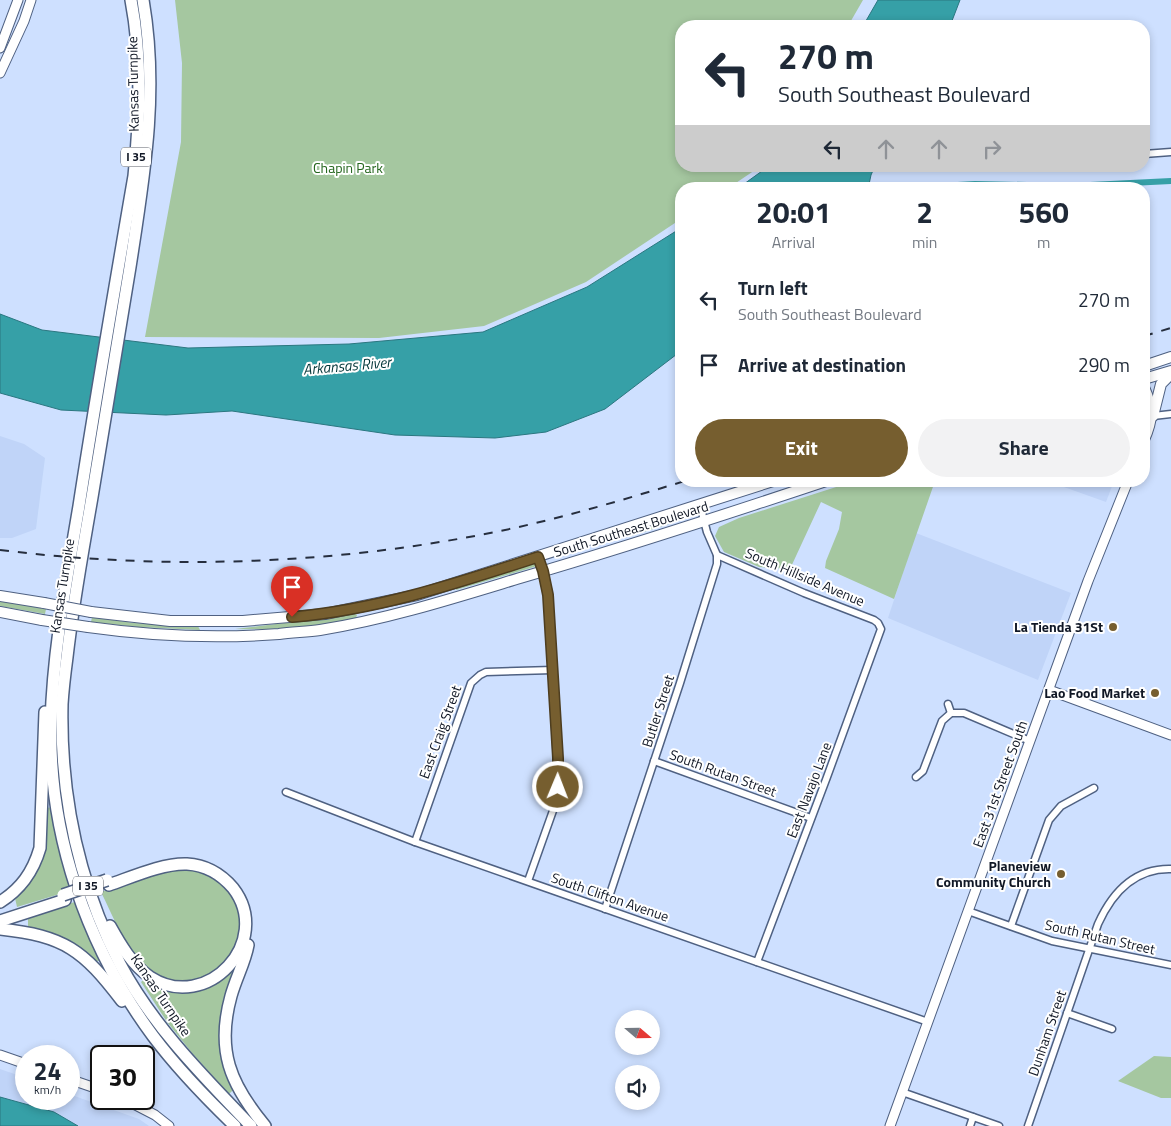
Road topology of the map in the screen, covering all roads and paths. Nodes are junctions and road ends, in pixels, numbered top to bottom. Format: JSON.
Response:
{"nodes":[{"id":1,"x":18,"y":0,"type":"edge"},
{"id":2,"x":31,"y":0,"type":"edge"},
{"id":3,"x":131,"y":0,"type":"edge"},
{"id":4,"x":143,"y":0,"type":"edge"},
{"id":5,"x":0,"y":48,"type":"edge"},
{"id":6,"x":0,"y":73,"type":"edge"},
{"id":7,"x":1171,"y":152,"type":"edge"},
{"id":8,"x":1150,"y":154,"type":"edge"},
{"id":9,"x":117,"y":312,"type":"junction"},
{"id":10,"x":1171,"y":358,"type":"edge"},
{"id":11,"x":1150,"y":364,"type":"edge"},
{"id":12,"x":1171,"y":370,"type":"edge"},
{"id":13,"x":1171,"y":374,"type":"edge"},
{"id":14,"x":1150,"y":377,"type":"edge"},
{"id":15,"x":1150,"y":402,"type":"edge"},
{"id":16,"x":1171,"y":414,"type":"edge"},
{"id":17,"x":1153,"y":416,"type":"junction"},
{"id":18,"x":1150,"y":424,"type":"edge"},
{"id":19,"x":754,"y":487,"type":"edge"},
{"id":20,"x":808,"y":487,"type":"edge"},
{"id":21,"x":1126,"y":487,"type":"edge"},
{"id":22,"x":700,"y":504,"type":"junction"},
{"id":23,"x":704,"y":521,"type":"junction"},
{"id":24,"x":717,"y":555,"type":"junction"},
{"id":25,"x":538,"y":557,"type":"junction"},
{"id":26,"x":543,"y":571,"type":"junction"},
{"id":27,"x":0,"y":596,"type":"edge"},
{"id":28,"x":0,"y":612,"type":"edge"},
{"id":29,"x":880,"y":625,"type":"joint"},
{"id":30,"x":57,"y":638,"type":"junction"},
{"id":31,"x":553,"y":670,"type":"junction"},
{"id":32,"x":1049,"y":690,"type":"junction"},
{"id":33,"x":948,"y":704,"type":"dead end"},
{"id":34,"x":951,"y":713,"type":"junction"},
{"id":35,"x":1171,"y":735,"type":"edge"},
{"id":36,"x":1030,"y":740,"type":"junction"},
{"id":37,"x":62,"y":741,"type":"junction"},
{"id":38,"x":654,"y":761,"type":"junction"},
{"id":39,"x":916,"y":777,"type":"dead end"},
{"id":40,"x":1094,"y":788,"type":"dead end"},
{"id":41,"x":286,"y":792,"type":"dead end"},
{"id":42,"x":811,"y":818,"type":"junction"},
{"id":43,"x":415,"y":842,"type":"junction"},
{"id":44,"x":1171,"y":869,"type":"edge"},
{"id":45,"x":108,"y":882,"type":"junction"},
{"id":46,"x":528,"y":882,"type":"junction"},
{"id":47,"x":64,"y":898,"type":"junction"},
{"id":48,"x":0,"y":902,"type":"edge"},
{"id":49,"x":604,"y":909,"type":"junction"},
{"id":50,"x":968,"y":911,"type":"junction"},
{"id":51,"x":0,"y":914,"type":"edge"},
{"id":52,"x":0,"y":921,"type":"edge"},
{"id":53,"x":1011,"y":926,"type":"junction"},
{"id":54,"x":0,"y":929,"type":"edge"},
{"id":55,"x":1090,"y":948,"type":"junction"},
{"id":56,"x":757,"y":962,"type":"junction"},
{"id":57,"x":1171,"y":965,"type":"edge"},
{"id":58,"x":1068,"y":1013,"type":"junction"},
{"id":59,"x":928,"y":1022,"type":"junction"},
{"id":60,"x":1112,"y":1028,"type":"dead end"},
{"id":61,"x":0,"y":1054,"type":"edge"},
{"id":62,"x":15,"y":1060,"type":"edge"},
{"id":63,"x":177,"y":1065,"type":"junction"},
{"id":64,"x":902,"y":1092,"type":"junction"},
{"id":65,"x":147,"y":1110,"type":"edge"},
{"id":66,"x":973,"y":1117,"type":"junction"},
{"id":67,"x":169,"y":1126,"type":"edge"},
{"id":68,"x":235,"y":1126,"type":"edge"},
{"id":69,"x":251,"y":1126,"type":"edge"},
{"id":70,"x":265,"y":1126,"type":"edge"},
{"id":71,"x":890,"y":1126,"type":"edge"},
{"id":72,"x":970,"y":1126,"type":"edge"},
{"id":73,"x":999,"y":1126,"type":"edge"},
{"id":74,"x":1028,"y":1126,"type":"edge"}],
"edges":[{"from":1,"to":5,"type":"street"},
{"from":2,"to":6,"type":"street"},
{"from":3,"to":9,"type":"highway","name":"Kansas Turnpike","number":"I 35"},
{"from":4,"to":9,"type":"highway","name":"Kansas Turnpike","number":"I 35"},
{"from":7,"to":8,"type":"street"},
{"from":9,"to":30,"type":"highway","name":"Kansas Turnpike","number":"I 35"},
{"from":9,"to":37,"type":"highway","name":"Kansas Turnpike","number":"I 35"},
{"from":10,"to":11,"type":"main road"},
{"from":12,"to":14,"type":"main road"},
{"from":13,"to":17,"type":"main road"},
{"from":15,"to":17,"type":"street"},
{"from":16,"to":17,"type":"street"},
{"from":17,"to":18,"type":"street"},
{"from":19,"to":22,"type":"main road","name":"South Southeast Boulevard"},
{"from":20,"to":23,"type":"main road","name":"South Southeast Boulevard"},
{"from":21,"to":32,"type":"street","name":"East 31st Street South"},
{"from":22,"to":23,"type":"street"},
{"from":22,"to":25,"type":"main road","name":"South Southeast Boulevard"},
{"from":23,"to":24,"type":"street"},
{"from":23,"to":26,"type":"main road","name":"South Southeast Boulevard"},
{"from":24,"to":29,"type":"street","name":"South Hillside Avenue"},
{"from":24,"to":38,"type":"street","name":"Butler Street"},
{"from":25,"to":26,"type":"street"},
{"from":25,"to":27,"type":"main road","name":"South Southeast Boulevard","bridge":true},
{"from":26,"to":28,"type":"main road","name":"South Southeast Boulevard","bridge":true},
{"from":26,"to":31,"type":"street"},
{"from":29,"to":42,"type":"street","name":"East Navajo Lane"},
{"from":30,"to":48,"type":"highway"},
{"from":30,"to":63,"type":"highway","name":"Kansas Turnpike","number":"I 35"},
{"from":31,"to":43,"type":"street","name":"East Craig Street"},
{"from":31,"to":46,"type":"street"},
{"from":32,"to":35,"type":"street"},
{"from":32,"to":36,"type":"street","name":"East 31st Street South"},
{"from":33,"to":34,"type":"street"},
{"from":34,"to":36,"type":"street"},
{"from":34,"to":39,"type":"street"},
{"from":36,"to":50,"type":"street","name":"East 31st Street South"},
{"from":37,"to":45,"type":"highway"},
{"from":37,"to":69,"type":"highway","name":"Kansas Turnpike","number":"I 35"},
{"from":38,"to":42,"type":"street","name":"South Rutan Street"},
{"from":38,"to":49,"type":"street","name":"Butler Street"},
{"from":40,"to":53,"type":"street"},
{"from":41,"to":43,"type":"street","name":"South Clifton Avenue"},
{"from":42,"to":56,"type":"street","name":"East Navajo Lane"},
{"from":43,"to":46,"type":"street","name":"South Clifton Avenue"},
{"from":44,"to":55,"type":"street","name":"Dunham Street"},
{"from":45,"to":47,"type":"highway","bridge":true},
{"from":45,"to":70,"type":"highway"},
{"from":46,"to":49,"type":"street","name":"South Clifton Avenue"},
{"from":47,"to":51,"type":"highway"},
{"from":47,"to":52,"type":"highway"},
{"from":49,"to":56,"type":"street","name":"South Clifton Avenue"},
{"from":50,"to":53,"type":"street","name":"South Rutan Street"},
{"from":50,"to":59,"type":"street","name":"East 31st Street South"},
{"from":53,"to":55,"type":"street","name":"South Rutan Street"},
{"from":54,"to":63,"type":"highway"},
{"from":55,"to":57,"type":"street","name":"South Rutan Street"},
{"from":55,"to":58,"type":"street","name":"Dunham Street"},
{"from":56,"to":59,"type":"street","name":"South Clifton Avenue"},
{"from":58,"to":60,"type":"street"},
{"from":58,"to":74,"type":"street","name":"Dunham Street"},
{"from":59,"to":64,"type":"street","name":"East 31st Street South"},
{"from":61,"to":62,"type":"street"},
{"from":63,"to":68,"type":"highway","name":"Kansas Turnpike","number":"I 35"},
{"from":64,"to":66,"type":"street"},
{"from":64,"to":71,"type":"street","name":"East 31st Street South"},
{"from":65,"to":67,"type":"street"},
{"from":66,"to":72,"type":"street"},
{"from":66,"to":73,"type":"street"}]}
